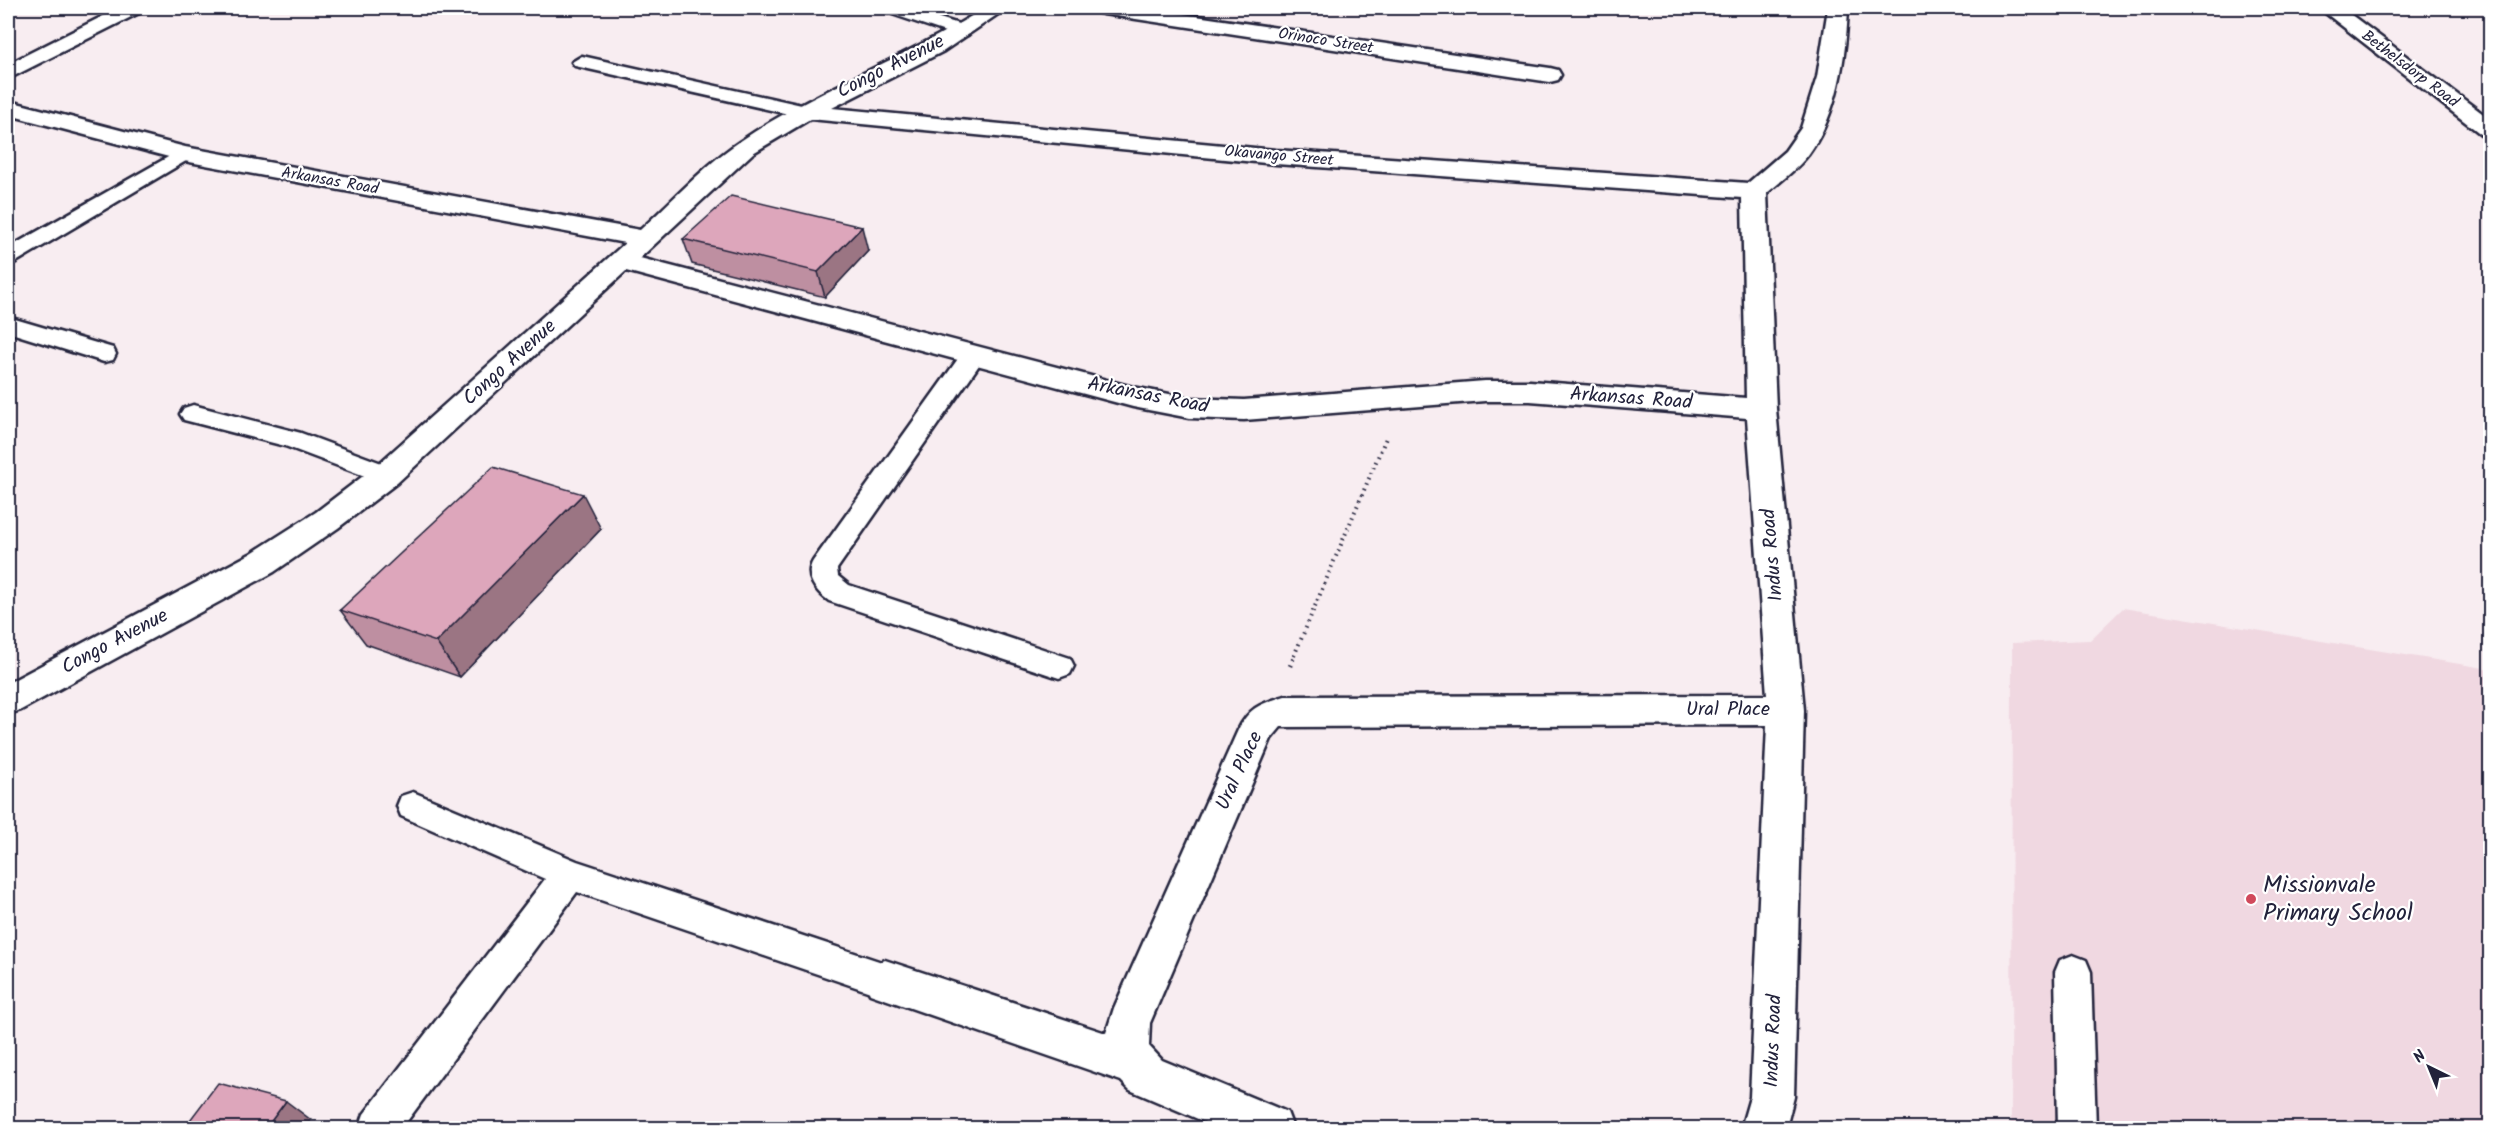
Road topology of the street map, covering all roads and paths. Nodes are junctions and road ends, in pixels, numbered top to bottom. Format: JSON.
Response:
{"nodes":[{"id":1,"x":134,"y":8,"type":"edge"},
{"id":2,"x":892,"y":8,"type":"edge"},
{"id":3,"x":998,"y":8,"type":"edge"},
{"id":4,"x":1103,"y":8,"type":"edge"},
{"id":5,"x":1838,"y":8,"type":"edge"},
{"id":6,"x":2329,"y":8,"type":"edge"},
{"id":7,"x":961,"y":31,"type":"junction"},
{"id":8,"x":582,"y":62,"type":"dead end"},
{"id":9,"x":8,"y":72,"type":"edge"},
{"id":10,"x":1550,"y":75,"type":"dead end"},
{"id":11,"x":12,"y":109,"type":"edge"},
{"id":12,"x":806,"y":112,"type":"junction"},
{"id":13,"x":2490,"y":130,"type":"edge"},
{"id":14,"x":183,"y":154,"type":"junction"},
{"id":15,"x":1754,"y":191,"type":"junction"},
{"id":16,"x":646,"y":239,"type":"junction"},
{"id":17,"x":8,"y":257,"type":"edge"},
{"id":18,"x":621,"y":261,"type":"junction"},
{"id":19,"x":8,"y":324,"type":"edge"},
{"id":20,"x":104,"y":354,"type":"dead end"},
{"id":21,"x":974,"y":356,"type":"junction"},
{"id":22,"x":1403,"y":398,"type":"junction"},
{"id":23,"x":1761,"y":409,"type":"junction"},
{"id":24,"x":193,"y":414,"type":"dead end"},
{"id":25,"x":386,"y":475,"type":"junction"},
{"id":26,"x":1059,"y":666,"type":"dead end"},
{"id":27,"x":8,"y":700,"type":"edge"},
{"id":28,"x":1786,"y":710,"type":"junction"},
{"id":29,"x":1269,"y":716,"type":"junction"},
{"id":30,"x":413,"y":806,"type":"dead end"},
{"id":31,"x":570,"y":874,"type":"junction"},
{"id":32,"x":2073,"y":972,"type":"dead end"},
{"id":33,"x":885,"y":980,"type":"joint"},
{"id":34,"x":1131,"y":1063,"type":"junction"},
{"id":35,"x":378,"y":1128,"type":"edge"},
{"id":36,"x":1271,"y":1128,"type":"edge"},
{"id":37,"x":1764,"y":1128,"type":"edge"},
{"id":38,"x":2077,"y":1128,"type":"edge"}],
"edges":[{"from":1,"to":9,"type":"street"},
{"from":2,"to":7,"type":"lane"},
{"from":3,"to":7,"type":"street","name":"Congo Avenue"},
{"from":4,"to":10,"type":"street","name":"Orinoco Street"},
{"from":5,"to":15,"type":"street"},
{"from":6,"to":13,"type":"street","name":"Bethelsdorp Road"},
{"from":7,"to":12,"type":"street","name":"Congo Avenue"},
{"from":8,"to":12,"type":"lane"},
{"from":11,"to":14,"type":"street","name":"Arkansas Road"},
{"from":12,"to":15,"type":"street","name":"Okavango Street"},
{"from":12,"to":16,"type":"street","name":"Congo Avenue"},
{"from":14,"to":16,"type":"street","name":"Arkansas Road"},
{"from":14,"to":17,"type":"lane"},
{"from":15,"to":23,"type":"street","name":"Indus Road"},
{"from":16,"to":18,"type":"street","name":"Congo Avenue"},
{"from":18,"to":21,"type":"street","name":"Arkansas Road"},
{"from":18,"to":25,"type":"street","name":"Congo Avenue"},
{"from":19,"to":20,"type":"lane"},
{"from":21,"to":22,"type":"street","name":"Arkansas Road"},
{"from":21,"to":26,"type":"lane"},
{"from":22,"to":23,"type":"street","name":"Arkansas Road"},
{"from":22,"to":29,"type":"path"},
{"from":23,"to":28,"type":"street","name":"Indus Road"},
{"from":24,"to":25,"type":"lane"},
{"from":25,"to":27,"type":"street","name":"Congo Avenue"},
{"from":28,"to":29,"type":"street","name":"Ural Place"},
{"from":28,"to":37,"type":"street","name":"Indus Road"},
{"from":29,"to":34,"type":"street","name":"Ural Place"},
{"from":30,"to":31,"type":"lane"},
{"from":31,"to":33,"type":"lane"},
{"from":31,"to":35,"type":"lane"},
{"from":32,"to":38,"type":"lane"},
{"from":33,"to":34,"type":"street"},
{"from":34,"to":36,"type":"street"}]}
